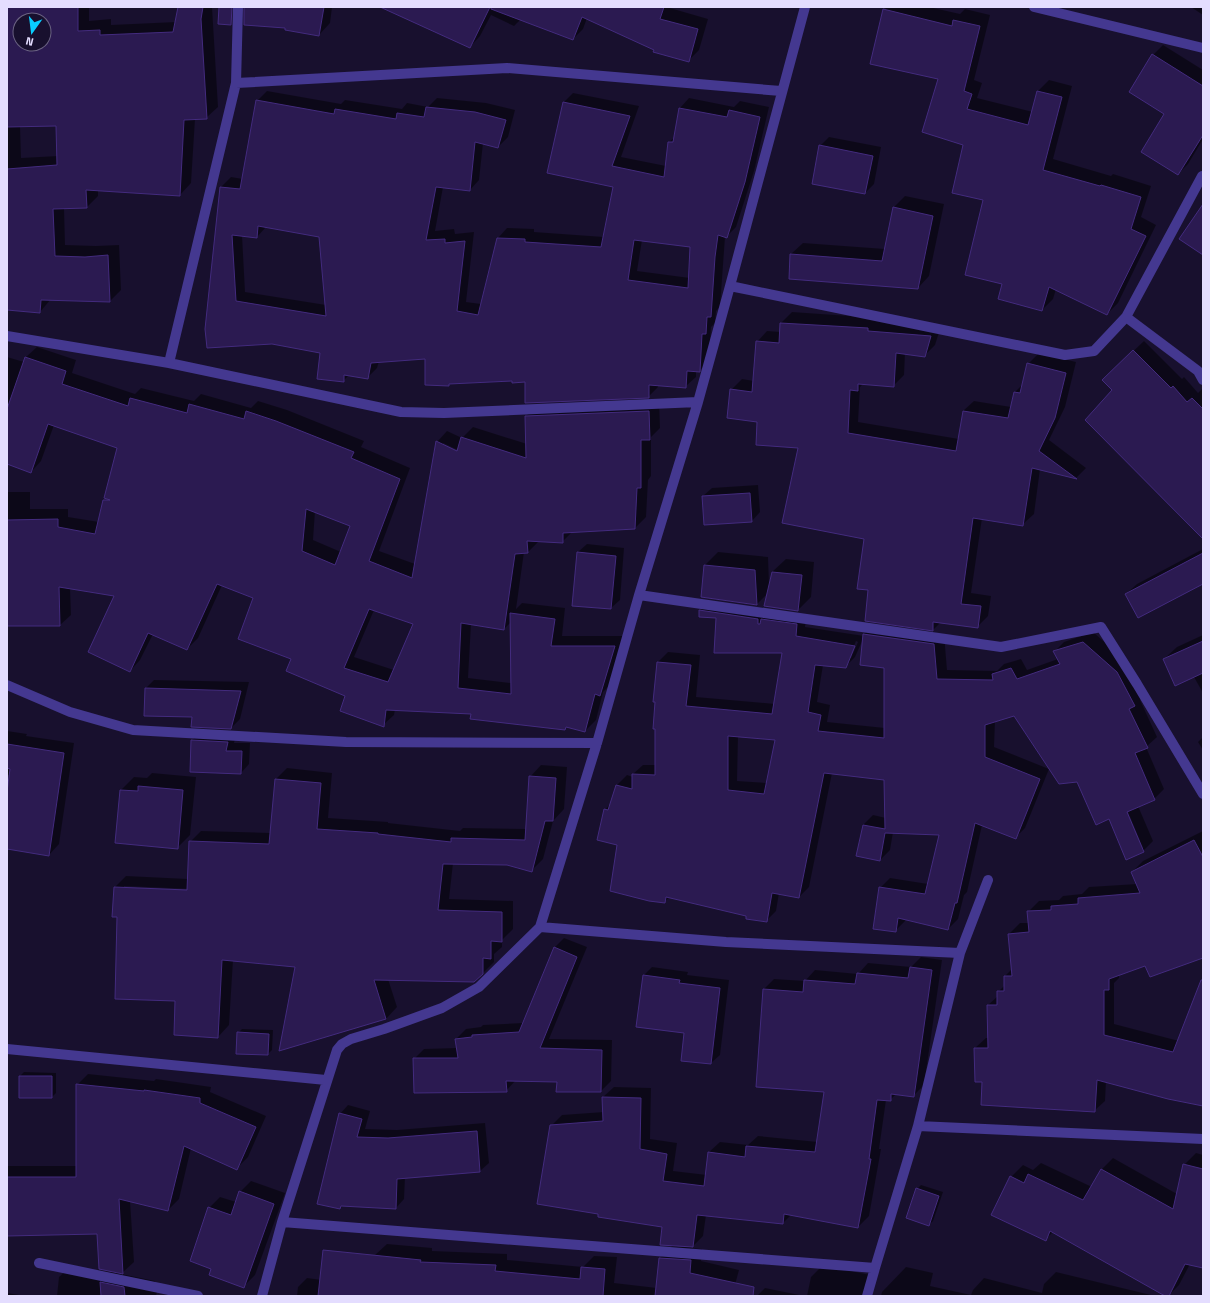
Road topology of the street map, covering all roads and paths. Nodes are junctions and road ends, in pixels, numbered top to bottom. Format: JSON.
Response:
{"nodes":[{"id":1,"x":238,"y":7,"type":"edge"},
{"id":2,"x":805,"y":7,"type":"edge"},
{"id":3,"x":1034,"y":7,"type":"edge"},
{"id":4,"x":1203,"y":48,"type":"edge"},
{"id":5,"x":236,"y":83,"type":"junction"},
{"id":6,"x":781,"y":91,"type":"junction"},
{"id":7,"x":1202,"y":176,"type":"edge"},
{"id":8,"x":730,"y":286,"type":"junction"},
{"id":9,"x":1126,"y":317,"type":"junction"},
{"id":10,"x":7,"y":336,"type":"edge"},
{"id":11,"x":169,"y":362,"type":"junction"},
{"id":12,"x":1203,"y":380,"type":"edge"},
{"id":13,"x":698,"y":402,"type":"junction"},
{"id":14,"x":639,"y":595,"type":"junction"},
{"id":15,"x":7,"y":685,"type":"edge"},
{"id":16,"x":597,"y":743,"type":"junction"},
{"id":17,"x":1203,"y":794,"type":"edge"},
{"id":18,"x":988,"y":880,"type":"dead end"},
{"id":19,"x":540,"y":927,"type":"junction"},
{"id":20,"x":960,"y":953,"type":"junction"},
{"id":21,"x":7,"y":1049,"type":"edge"},
{"id":22,"x":326,"y":1080,"type":"junction"},
{"id":23,"x":918,"y":1126,"type":"junction"},
{"id":24,"x":1203,"y":1139,"type":"edge"},
{"id":25,"x":282,"y":1222,"type":"junction"},
{"id":26,"x":39,"y":1263,"type":"dead end"},
{"id":27,"x":875,"y":1268,"type":"junction"},
{"id":28,"x":198,"y":1296,"type":"edge"},
{"id":29,"x":262,"y":1296,"type":"edge"},
{"id":30,"x":867,"y":1296,"type":"edge"}],
"edges":[{"from":1,"to":5,"type":"street"},
{"from":2,"to":6,"type":"street"},
{"from":3,"to":4,"type":"street"},
{"from":5,"to":6,"type":"street"},
{"from":5,"to":11,"type":"street"},
{"from":6,"to":8,"type":"street"},
{"from":7,"to":9,"type":"street"},
{"from":8,"to":9,"type":"street"},
{"from":8,"to":13,"type":"street"},
{"from":9,"to":12,"type":"street"},
{"from":10,"to":11,"type":"street"},
{"from":11,"to":13,"type":"street"},
{"from":13,"to":14,"type":"street"},
{"from":14,"to":16,"type":"street"},
{"from":14,"to":17,"type":"street"},
{"from":15,"to":16,"type":"street"},
{"from":16,"to":19,"type":"street"},
{"from":18,"to":20,"type":"street"},
{"from":19,"to":20,"type":"street"},
{"from":19,"to":22,"type":"street"},
{"from":20,"to":23,"type":"street"},
{"from":21,"to":22,"type":"street"},
{"from":22,"to":25,"type":"street"},
{"from":23,"to":24,"type":"street"},
{"from":23,"to":27,"type":"street"},
{"from":25,"to":27,"type":"street"},
{"from":25,"to":29,"type":"street"},
{"from":26,"to":28,"type":"street"},
{"from":27,"to":30,"type":"street"}]}
